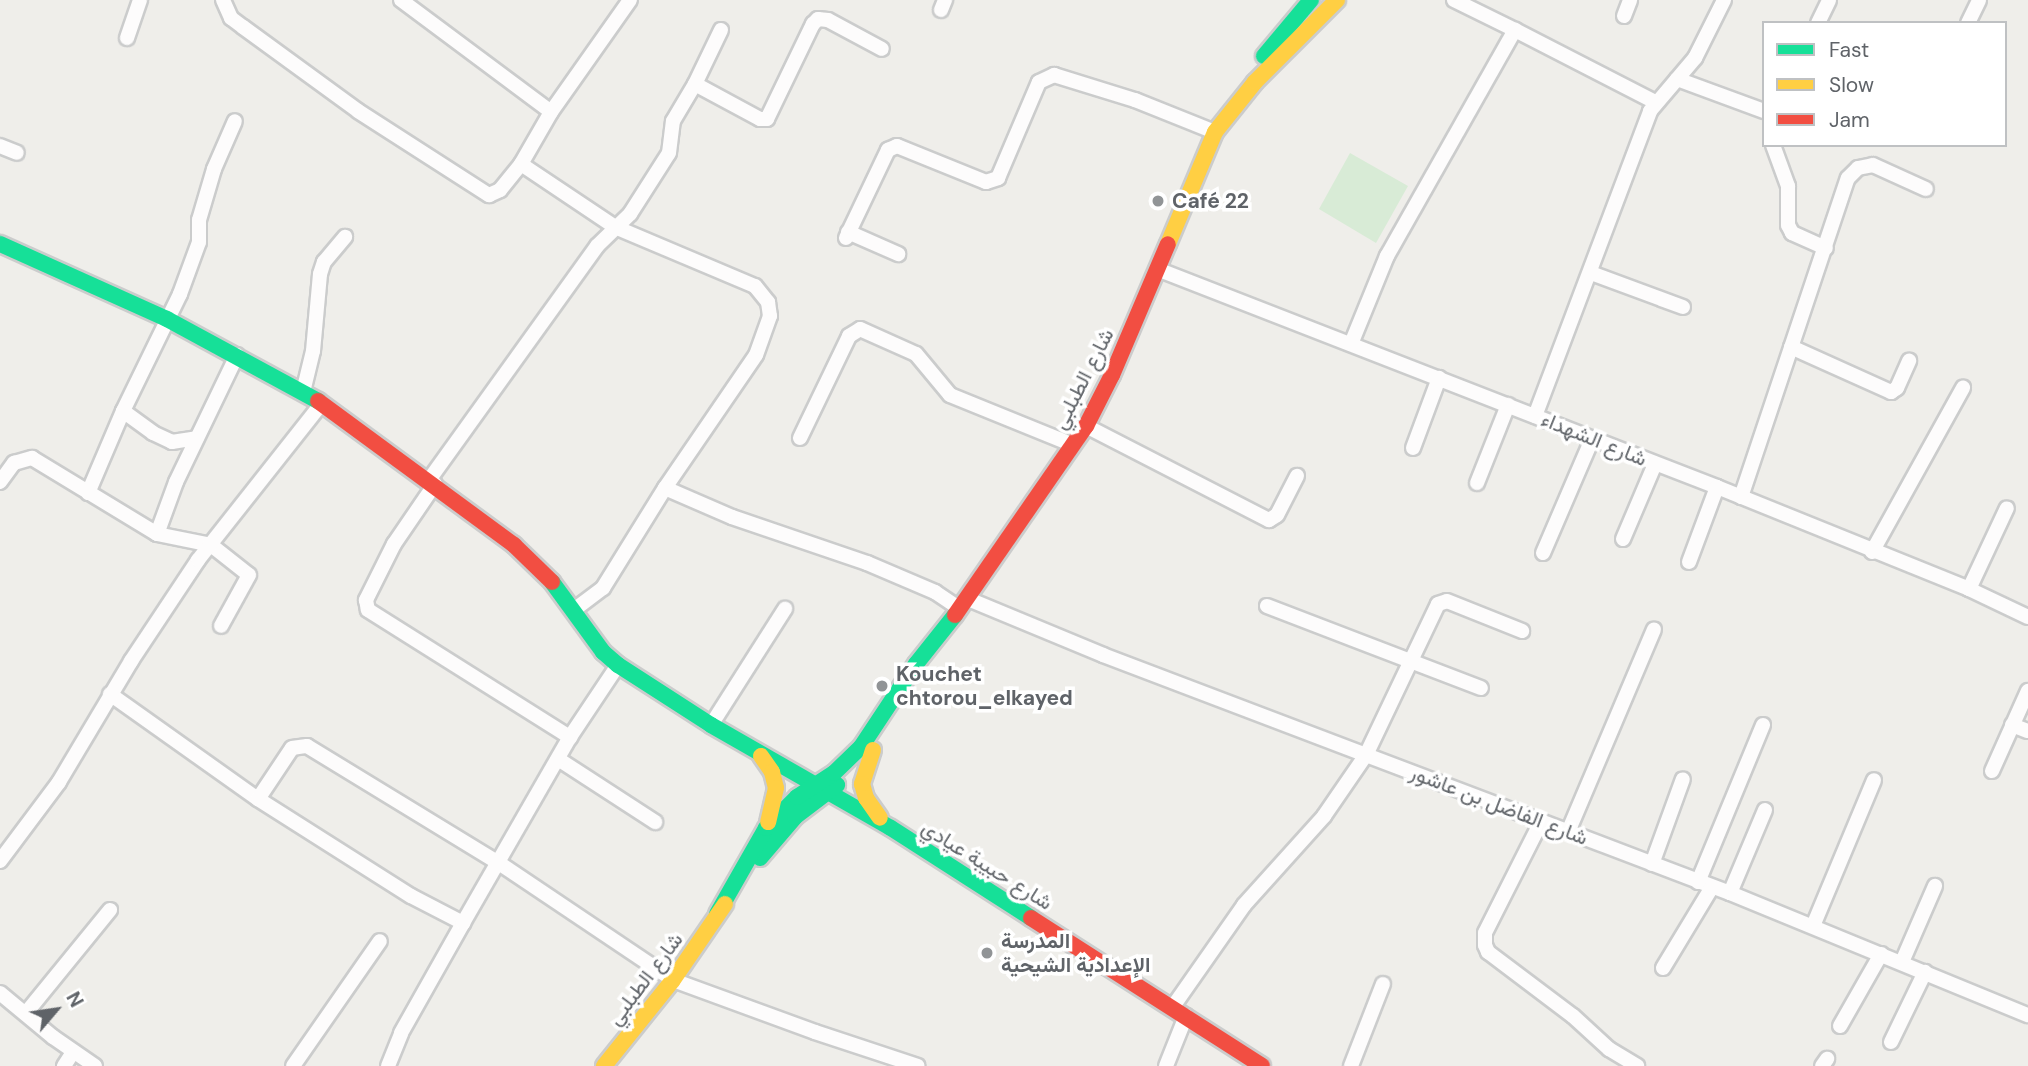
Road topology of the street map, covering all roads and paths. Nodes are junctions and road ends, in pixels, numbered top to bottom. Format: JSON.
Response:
{"nodes":[{"id":1,"x":140,"y":0,"type":"edge"},
{"id":2,"x":223,"y":0,"type":"edge"},
{"id":3,"x":401,"y":0,"type":"edge"},
{"id":4,"x":631,"y":0,"type":"edge"},
{"id":5,"x":1311,"y":0,"type":"edge"},
{"id":6,"x":1337,"y":0,"type":"edge"},
{"id":7,"x":1454,"y":0,"type":"edge"},
{"id":8,"x":1630,"y":0,"type":"edge"},
{"id":9,"x":1724,"y":0,"type":"edge"},
{"id":10,"x":1829,"y":0,"type":"edge"},
{"id":11,"x":1979,"y":0,"type":"edge"},
{"id":12,"x":1624,"y":16,"type":"dead end"},
{"id":13,"x":1819,"y":21,"type":"edge"},
{"id":14,"x":1969,"y":21,"type":"edge"},
{"id":15,"x":721,"y":30,"type":"dead end"},
{"id":16,"x":1515,"y":30,"type":"junction"},
{"id":17,"x":127,"y":38,"type":"dead end"},
{"id":18,"x":883,"y":49,"type":"dead end"},
{"id":19,"x":1677,"y":79,"type":"junction"},
{"id":20,"x":695,"y":84,"type":"junction"},
{"id":21,"x":1655,"y":102,"type":"junction"},
{"id":22,"x":1762,"y":110,"type":"edge"},
{"id":23,"x":551,"y":113,"type":"junction"},
{"id":24,"x":235,"y":121,"type":"dead end"},
{"id":25,"x":1218,"y":128,"type":"junction"},
{"id":26,"x":0,"y":146,"type":"edge"},
{"id":27,"x":1774,"y":147,"type":"edge"},
{"id":28,"x":17,"y":153,"type":"dead end"},
{"id":29,"x":522,"y":164,"type":"junction"},
{"id":30,"x":1926,"y":189,"type":"dead end"},
{"id":31,"x":615,"y":226,"type":"junction"},
{"id":32,"x":345,"y":237,"type":"dead end"},
{"id":33,"x":0,"y":244,"type":"edge"},
{"id":34,"x":1826,"y":248,"type":"junction"},
{"id":35,"x":898,"y":254,"type":"dead end"},
{"id":36,"x":1157,"y":269,"type":"junction"},
{"id":37,"x":1591,"y":273,"type":"junction"},
{"id":38,"x":1683,"y":307,"type":"dead end"},
{"id":39,"x":167,"y":319,"type":"junction"},
{"id":40,"x":1351,"y":344,"type":"junction"},
{"id":41,"x":1791,"y":347,"type":"junction"},
{"id":42,"x":237,"y":355,"type":"junction"},
{"id":43,"x":1909,"y":361,"type":"dead end"},
{"id":44,"x":1439,"y":378,"type":"junction"},
{"id":45,"x":1963,"y":388,"type":"dead end"},
{"id":46,"x":303,"y":391,"type":"junction"},
{"id":47,"x":322,"y":403,"type":"junction"},
{"id":48,"x":1508,"y":405,"type":"junction"},
{"id":49,"x":122,"y":411,"type":"junction"},
{"id":50,"x":1535,"y":416,"type":"junction"},
{"id":51,"x":1086,"y":426,"type":"junction"},
{"id":52,"x":197,"y":438,"type":"junction"},
{"id":53,"x":800,"y":438,"type":"dead end"},
{"id":54,"x":1592,"y":439,"type":"junction"},
{"id":55,"x":1073,"y":445,"type":"junction"},
{"id":56,"x":1413,"y":448,"type":"dead end"},
{"id":57,"x":1655,"y":464,"type":"junction"},
{"id":58,"x":1297,"y":476,"type":"dead end"},
{"id":59,"x":0,"y":482,"type":"edge"},
{"id":60,"x":432,"y":482,"type":"junction"},
{"id":61,"x":1477,"y":483,"type":"dead end"},
{"id":62,"x":1717,"y":487,"type":"junction"},
{"id":63,"x":665,"y":488,"type":"junction"},
{"id":64,"x":89,"y":493,"type":"junction"},
{"id":65,"x":1741,"y":497,"type":"junction"},
{"id":66,"x":2007,"y":508,"type":"dead end"},
{"id":67,"x":157,"y":534,"type":"junction"},
{"id":68,"x":1623,"y":539,"type":"dead end"},
{"id":69,"x":211,"y":545,"type":"junction"},
{"id":70,"x":1872,"y":552,"type":"junction"},
{"id":71,"x":1543,"y":553,"type":"dead end"},
{"id":72,"x":1689,"y":562,"type":"dead end"},
{"id":73,"x":1969,"y":589,"type":"junction"},
{"id":74,"x":964,"y":604,"type":"junction"},
{"id":75,"x":1267,"y":606,"type":"dead end"},
{"id":76,"x":785,"y":609,"type":"dead end"},
{"id":77,"x":574,"y":610,"type":"junction"},
{"id":78,"x":2028,"y":617,"type":"edge"},
{"id":79,"x":221,"y":626,"type":"dead end"},
{"id":80,"x":1654,"y":629,"type":"dead end"},
{"id":81,"x":1522,"y":631,"type":"dead end"},
{"id":82,"x":943,"y":632,"type":"junction"},
{"id":83,"x":1412,"y":659,"type":"junction"},
{"id":84,"x":618,"y":665,"type":"junction"},
{"id":85,"x":1481,"y":688,"type":"dead end"},
{"id":86,"x":2028,"y":691,"type":"edge"},
{"id":87,"x":110,"y":694,"type":"junction"},
{"id":88,"x":712,"y":725,"type":"junction"},
{"id":89,"x":1763,"y":725,"type":"dead end"},
{"id":90,"x":2011,"y":725,"type":"junction"},
{"id":91,"x":2028,"y":731,"type":"edge"},
{"id":92,"x":570,"y":737,"type":"junction"},
{"id":93,"x":752,"y":749,"type":"junction"},
{"id":94,"x":873,"y":750,"type":"junction"},
{"id":95,"x":1366,"y":755,"type":"junction"},
{"id":96,"x":558,"y":759,"type":"junction"},
{"id":97,"x":1992,"y":771,"type":"dead end"},
{"id":98,"x":1683,"y":779,"type":"dead end"},
{"id":99,"x":1874,"y":780,"type":"dead end"},
{"id":100,"x":822,"y":789,"type":"junction"},
{"id":101,"x":258,"y":799,"type":"junction"},
{"id":102,"x":1765,"y":810,"type":"dead end"},
{"id":103,"x":655,"y":822,"type":"dead end"},
{"id":104,"x":1541,"y":822,"type":"junction"},
{"id":105,"x":765,"y":828,"type":"junction"},
{"id":106,"x":891,"y":828,"type":"junction"},
{"id":107,"x":1569,"y":832,"type":"junction"},
{"id":108,"x":0,"y":861,"type":"edge"},
{"id":109,"x":499,"y":863,"type":"junction"},
{"id":110,"x":1652,"y":864,"type":"junction"},
{"id":111,"x":1705,"y":884,"type":"junction"},
{"id":112,"x":1935,"y":886,"type":"dead end"},
{"id":113,"x":1730,"y":893,"type":"junction"},
{"id":114,"x":110,"y":910,"type":"dead end"},
{"id":115,"x":717,"y":914,"type":"junction"},
{"id":116,"x":463,"y":923,"type":"junction"},
{"id":117,"x":1813,"y":926,"type":"junction"},
{"id":118,"x":380,"y":941,"type":"dead end"},
{"id":119,"x":1881,"y":954,"type":"junction"},
{"id":120,"x":1902,"y":962,"type":"junction"},
{"id":121,"x":1663,"y":968,"type":"dead end"},
{"id":122,"x":1926,"y":972,"type":"junction"},
{"id":123,"x":673,"y":980,"type":"junction"},
{"id":124,"x":1383,"y":984,"type":"dead end"},
{"id":125,"x":0,"y":993,"type":"edge"},
{"id":126,"x":1179,"y":1012,"type":"junction"},
{"id":127,"x":26,"y":1013,"type":"junction"},
{"id":128,"x":2028,"y":1015,"type":"edge"},
{"id":129,"x":1840,"y":1026,"type":"dead end"},
{"id":130,"x":1891,"y":1042,"type":"dead end"},
{"id":131,"x":73,"y":1052,"type":"junction"},
{"id":132,"x":64,"y":1066,"type":"edge"},
{"id":133,"x":95,"y":1066,"type":"edge"},
{"id":134,"x":293,"y":1066,"type":"edge"},
{"id":135,"x":388,"y":1066,"type":"edge"},
{"id":136,"x":604,"y":1066,"type":"edge"},
{"id":137,"x":918,"y":1066,"type":"edge"},
{"id":138,"x":1166,"y":1066,"type":"edge"},
{"id":139,"x":1262,"y":1066,"type":"edge"},
{"id":140,"x":1351,"y":1066,"type":"edge"},
{"id":141,"x":1637,"y":1066,"type":"edge"}],
"edges":[{"from":1,"to":17,"type":"street"},
{"from":2,"to":29,"type":"street"},
{"from":3,"to":23,"type":"street"},
{"from":4,"to":23,"type":"street"},
{"from":5,"to":25,"type":"street","name":"شارع الطبلبي"},
{"from":6,"to":25,"type":"street","name":"شارع الطبلبي"},
{"from":7,"to":16,"type":"street"},
{"from":8,"to":12,"type":"street"},
{"from":9,"to":19,"type":"street"},
{"from":10,"to":13,"type":"street"},
{"from":11,"to":14,"type":"street"},
{"from":15,"to":20,"type":"street"},
{"from":16,"to":21,"type":"street"},
{"from":16,"to":40,"type":"street"},
{"from":18,"to":20,"type":"street"},
{"from":19,"to":21,"type":"street"},
{"from":19,"to":22,"type":"street"},
{"from":20,"to":31,"type":"street"},
{"from":21,"to":37,"type":"street"},
{"from":23,"to":29,"type":"street"},
{"from":24,"to":39,"type":"street"},
{"from":25,"to":35,"type":"street"},
{"from":25,"to":36,"type":"street","name":"شارع الطبلبي"},
{"from":26,"to":28,"type":"street"},
{"from":27,"to":34,"type":"street"},
{"from":29,"to":31,"type":"street"},
{"from":30,"to":34,"type":"street"},
{"from":31,"to":60,"type":"street"},
{"from":31,"to":63,"type":"street"},
{"from":32,"to":46,"type":"street"},
{"from":33,"to":39,"type":"street","name":"شارع حبيبة عيادي"},
{"from":34,"to":41,"type":"street"},
{"from":36,"to":40,"type":"street","name":"شارع الشهداء"},
{"from":36,"to":51,"type":"street","name":"شارع الطبلبي"},
{"from":37,"to":38,"type":"street"},
{"from":37,"to":50,"type":"street"},
{"from":39,"to":42,"type":"street","name":"شارع حبيبة عيادي"},
{"from":39,"to":49,"type":"street"},
{"from":40,"to":44,"type":"street","name":"شارع الشهداء"},
{"from":41,"to":43,"type":"street"},
{"from":41,"to":65,"type":"street"},
{"from":42,"to":46,"type":"street","name":"شارع حبيبة عيادي"},
{"from":42,"to":52,"type":"street"},
{"from":44,"to":48,"type":"street","name":"شارع الشهداء"},
{"from":44,"to":56,"type":"street"},
{"from":45,"to":70,"type":"street"},
{"from":46,"to":47,"type":"street","name":"شارع حبيبة عيادي"},
{"from":47,"to":60,"type":"street","name":"شارع حبيبة عيادي"},
{"from":47,"to":69,"type":"street"},
{"from":48,"to":50,"type":"street","name":"شارع الشهداء"},
{"from":48,"to":61,"type":"street"},
{"from":49,"to":52,"type":"street"},
{"from":49,"to":64,"type":"street"},
{"from":50,"to":54,"type":"street","name":"شارع الشهداء"},
{"from":51,"to":55,"type":"street","name":"شارع الطبلبي"},
{"from":51,"to":58,"type":"street"},
{"from":52,"to":67,"type":"street"},
{"from":53,"to":55,"type":"street"},
{"from":54,"to":57,"type":"street","name":"شارع الشهداء"},
{"from":54,"to":71,"type":"street"},
{"from":55,"to":74,"type":"street","name":"شارع الطبلبي"},
{"from":57,"to":62,"type":"street","name":"شارع الشهداء"},
{"from":57,"to":68,"type":"street"},
{"from":59,"to":64,"type":"street"},
{"from":60,"to":77,"type":"street","name":"شارع حبيبة عيادي"},
{"from":60,"to":92,"type":"street"},
{"from":62,"to":65,"type":"street","name":"شارع الشهداء"},
{"from":62,"to":72,"type":"street"},
{"from":63,"to":74,"type":"street","name":"شارع الفاضل بن عاشور"},
{"from":63,"to":77,"type":"street"},
{"from":64,"to":67,"type":"street"},
{"from":65,"to":70,"type":"street","name":"شارع الشهداء"},
{"from":66,"to":73,"type":"street"},
{"from":67,"to":69,"type":"street"},
{"from":69,"to":79,"type":"street"},
{"from":69,"to":87,"type":"street"},
{"from":70,"to":73,"type":"street","name":"شارع الشهداء"},
{"from":73,"to":78,"type":"street","name":"شارع الشهداء"},
{"from":74,"to":82,"type":"street","name":"شارع الطبلبي"},
{"from":74,"to":95,"type":"street","name":"شارع الفاضل بن عاشور"},
{"from":75,"to":83,"type":"street"},
{"from":76,"to":88,"type":"street"},
{"from":77,"to":84,"type":"street","name":"شارع حبيبة عيادي"},
{"from":80,"to":107,"type":"street"},
{"from":81,"to":83,"type":"street"},
{"from":82,"to":94,"type":"street","name":"شارع الطبلبي"},
{"from":82,"to":100,"type":"street","name":"شارع الطبلبي"},
{"from":83,"to":85,"type":"street"},
{"from":83,"to":95,"type":"street"},
{"from":84,"to":88,"type":"street","name":"شارع حبيبة عيادي"},
{"from":84,"to":92,"type":"street"},
{"from":86,"to":90,"type":"street"},
{"from":87,"to":101,"type":"street"},
{"from":87,"to":108,"type":"street"},
{"from":88,"to":93,"type":"street","name":"شارع حبيبة عيادي"},
{"from":89,"to":111,"type":"street"},
{"from":90,"to":91,"type":"street"},
{"from":90,"to":97,"type":"street"},
{"from":92,"to":96,"type":"street"},
{"from":93,"to":100,"type":"street","name":"شارع حبيبة عيادي"},
{"from":93,"to":105,"type":"street"},
{"from":94,"to":100,"type":"street","name":"شارع الطبلبي"},
{"from":94,"to":106,"type":"street"},
{"from":95,"to":104,"type":"street","name":"شارع الفاضل بن عاشور"},
{"from":95,"to":126,"type":"street"},
{"from":96,"to":103,"type":"street"},
{"from":96,"to":109,"type":"street"},
{"from":98,"to":110,"type":"street"},
{"from":99,"to":117,"type":"street"},
{"from":100,"to":105,"type":"street","name":"شارع الطبلبي"},
{"from":100,"to":106,"type":"street","name":"شارع حبيبة عيادي"},
{"from":100,"to":115,"type":"street","name":"شارع الطبلبي"},
{"from":101,"to":109,"type":"street"},
{"from":101,"to":116,"type":"street"},
{"from":102,"to":113,"type":"street"},
{"from":104,"to":107,"type":"street","name":"شارع الفاضل بن عاشور"},
{"from":104,"to":141,"type":"street"},
{"from":105,"to":115,"type":"street","name":"شارع الطبلبي"},
{"from":106,"to":126,"type":"street","name":"شارع حبيبة عيادي"},
{"from":107,"to":110,"type":"street","name":"شارع الفاضل بن عاشور"},
{"from":109,"to":116,"type":"street"},
{"from":109,"to":123,"type":"street"},
{"from":110,"to":111,"type":"street","name":"شارع الفاضل بن عاشور"},
{"from":111,"to":113,"type":"street","name":"شارع الفاضل بن عاشور"},
{"from":111,"to":121,"type":"street"},
{"from":112,"to":120,"type":"street"},
{"from":113,"to":117,"type":"street","name":"شارع الفاضل بن عاشور"},
{"from":114,"to":127,"type":"street"},
{"from":115,"to":123,"type":"street","name":"شارع الطبلبي"},
{"from":116,"to":135,"type":"street"},
{"from":117,"to":119,"type":"street","name":"شارع الفاضل بن عاشور"},
{"from":118,"to":134,"type":"street"},
{"from":119,"to":120,"type":"street","name":"شارع الفاضل بن عاشور"},
{"from":119,"to":129,"type":"street"},
{"from":120,"to":122,"type":"street","name":"شارع الفاضل بن عاشور"},
{"from":122,"to":128,"type":"street","name":"شارع الفاضل بن عاشور"},
{"from":122,"to":130,"type":"street"},
{"from":123,"to":136,"type":"street","name":"شارع الطبلبي"},
{"from":123,"to":137,"type":"street"},
{"from":124,"to":140,"type":"street"},
{"from":125,"to":127,"type":"street"},
{"from":126,"to":138,"type":"street"},
{"from":126,"to":139,"type":"street","name":"شارع حبيبة عيادي"},
{"from":127,"to":131,"type":"street"},
{"from":131,"to":132,"type":"street"},
{"from":131,"to":133,"type":"street"}]}
